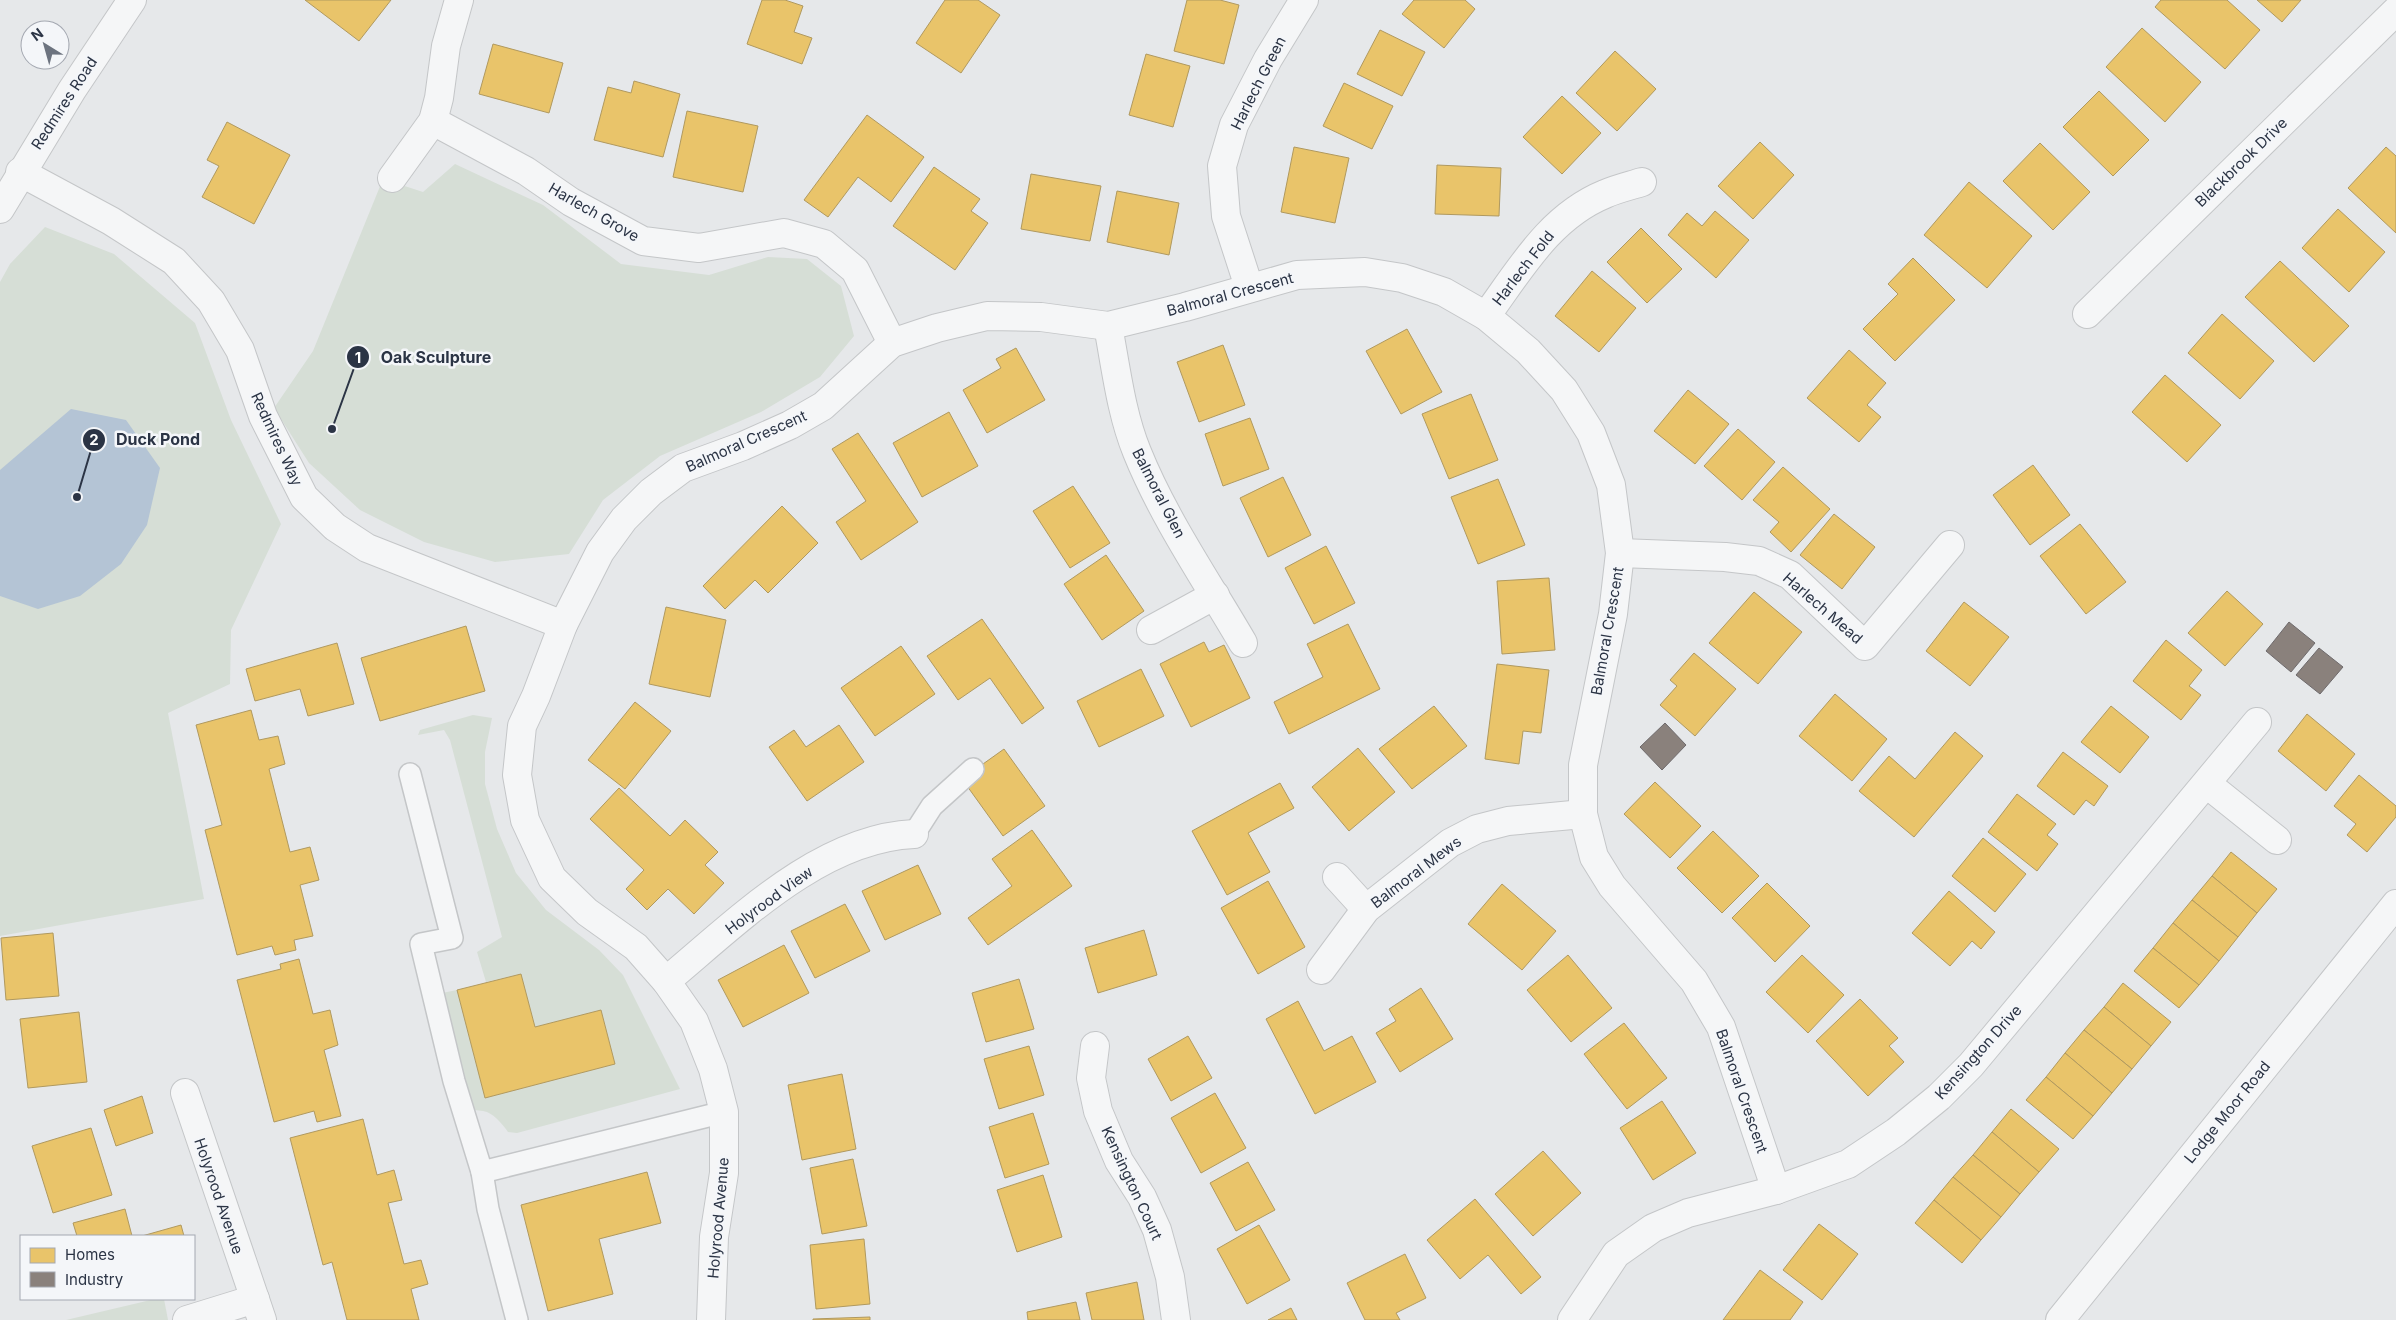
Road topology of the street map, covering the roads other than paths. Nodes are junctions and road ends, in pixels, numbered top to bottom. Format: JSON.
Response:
{"nodes":[{"id":1,"x":132,"y":0,"type":"edge"},
{"id":2,"x":459,"y":0,"type":"edge"},
{"id":3,"x":1304,"y":0,"type":"edge"},
{"id":4,"x":2396,"y":12,"type":"edge"},
{"id":5,"x":433,"y":121,"type":"junction"},
{"id":6,"x":20,"y":172,"type":"junction"},
{"id":7,"x":392,"y":178,"type":"dead end"},
{"id":8,"x":1642,"y":182,"type":"dead end"},
{"id":9,"x":0,"y":209,"type":"edge"},
{"id":10,"x":1249,"y":287,"type":"junction"},
{"id":11,"x":2086,"y":314,"type":"dead end"},
{"id":12,"x":1486,"y":316,"type":"junction"},
{"id":13,"x":1108,"y":326,"type":"junction"},
{"id":14,"x":892,"y":344,"type":"junction"},
{"id":15,"x":1950,"y":545,"type":"dead end"},
{"id":16,"x":1620,"y":553,"type":"junction"},
{"id":17,"x":1215,"y":595,"type":"junction"},
{"id":18,"x":563,"y":626,"type":"junction"},
{"id":19,"x":1151,"y":630,"type":"dead end"},
{"id":20,"x":1243,"y":643,"type":"dead end"},
{"id":21,"x":2257,"y":722,"type":"dead end"},
{"id":22,"x":972,"y":769,"type":"dead end"},
{"id":23,"x":410,"y":774,"type":"dead end"},
{"id":24,"x":2207,"y":784,"type":"junction"},
{"id":25,"x":1584,"y":814,"type":"junction"},
{"id":26,"x":914,"y":834,"type":"joint"},
{"id":27,"x":2277,"y":840,"type":"dead end"},
{"id":28,"x":1337,"y":877,"type":"dead end"},
{"id":29,"x":2396,"y":904,"type":"edge"},
{"id":30,"x":1366,"y":909,"type":"junction"},
{"id":31,"x":1320,"y":970,"type":"dead end"},
{"id":32,"x":666,"y":981,"type":"junction"},
{"id":33,"x":1095,"y":1046,"type":"dead end"},
{"id":34,"x":185,"y":1093,"type":"dead end"},
{"id":35,"x":724,"y":1112,"type":"junction"},
{"id":36,"x":482,"y":1172,"type":"junction"},
{"id":37,"x":1776,"y":1190,"type":"junction"},
{"id":38,"x":258,"y":1310,"type":"edge"},
{"id":39,"x":187,"y":1320,"type":"edge"},
{"id":40,"x":517,"y":1320,"type":"edge"},
{"id":41,"x":711,"y":1320,"type":"edge"},
{"id":42,"x":1176,"y":1320,"type":"edge"},
{"id":43,"x":1572,"y":1320,"type":"edge"},
{"id":44,"x":2060,"y":1320,"type":"edge"}],
"edges":[{"from":1,"to":6,"type":"street","name":"Redmires Road"},
{"from":2,"to":5,"type":"street"},
{"from":3,"to":10,"type":"street","name":"Harlech Green"},
{"from":4,"to":11,"type":"street","name":"Blackbrook Drive"},
{"from":5,"to":7,"type":"street"},
{"from":5,"to":14,"type":"street","name":"Harlech Grove"},
{"from":6,"to":9,"type":"street","name":"Redmires Road"},
{"from":6,"to":18,"type":"street","name":"Redmires Way"},
{"from":8,"to":12,"type":"street","name":"Harlech Fold"},
{"from":10,"to":12,"type":"street","name":"Balmoral Crescent"},
{"from":10,"to":13,"type":"street","name":"Balmoral Crescent"},
{"from":12,"to":16,"type":"street","name":"Balmoral Crescent"},
{"from":13,"to":14,"type":"street","name":"Balmoral Crescent"},
{"from":13,"to":17,"type":"street","name":"Balmoral Glen"},
{"from":14,"to":18,"type":"street","name":"Balmoral Crescent"},
{"from":15,"to":16,"type":"street","name":"Harlech Mead"},
{"from":16,"to":25,"type":"street","name":"Balmoral Crescent"},
{"from":17,"to":19,"type":"street"},
{"from":17,"to":20,"type":"street","name":"Balmoral Glen"},
{"from":18,"to":32,"type":"street","name":"Holyrood Avenue"},
{"from":21,"to":24,"type":"street","name":"Kensington Drive"},
{"from":22,"to":26,"type":"lane"},
{"from":23,"to":36,"type":"lane"},
{"from":24,"to":27,"type":"street"},
{"from":24,"to":37,"type":"street","name":"Kensington Drive"},
{"from":25,"to":30,"type":"street","name":"Balmoral Mews"},
{"from":25,"to":37,"type":"street","name":"Balmoral Crescent"},
{"from":26,"to":32,"type":"street","name":"Holyrood View"},
{"from":28,"to":30,"type":"street","name":"Balmoral Mews"},
{"from":29,"to":44,"type":"street","name":"Lodge Moor Road"},
{"from":30,"to":31,"type":"street","name":"Balmoral Mews"},
{"from":32,"to":35,"type":"street","name":"Holyrood Avenue"},
{"from":33,"to":42,"type":"street","name":"Kensington Court"},
{"from":34,"to":38,"type":"street","name":"Holyrood Avenue"},
{"from":35,"to":36,"type":"lane"},
{"from":35,"to":41,"type":"street","name":"Holyrood Avenue"},
{"from":36,"to":40,"type":"lane"},
{"from":37,"to":43,"type":"street","name":"Kensington Drive"},
{"from":38,"to":39,"type":"street","name":"Holyrood Avenue"}]}
